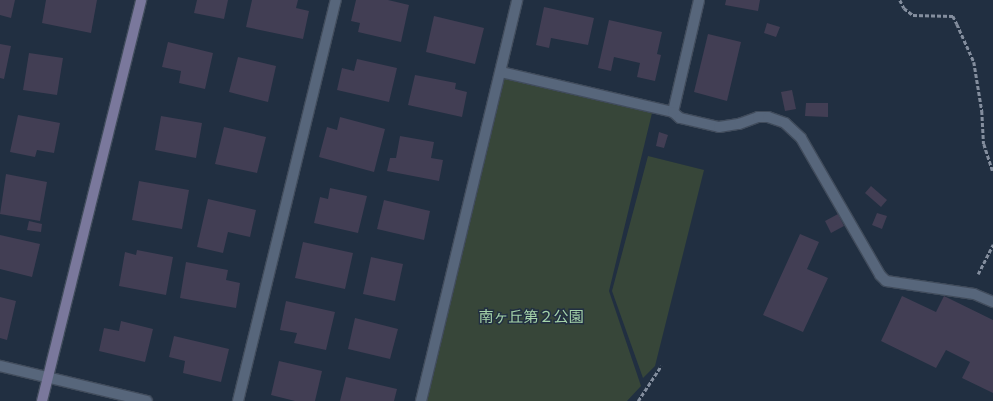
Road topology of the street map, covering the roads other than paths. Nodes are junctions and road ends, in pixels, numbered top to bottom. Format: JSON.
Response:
{"nodes":[{"id":1,"x":140,"y":0,"type":"edge"},
{"id":2,"x":336,"y":0,"type":"edge"},
{"id":3,"x":516,"y":0,"type":"edge"},
{"id":4,"x":699,"y":0,"type":"edge"},
{"id":5,"x":501,"y":72,"type":"junction"},
{"id":6,"x":673,"y":112,"type":"junction"},
{"id":7,"x":993,"y":302,"type":"edge"},
{"id":8,"x":0,"y":366,"type":"edge"},
{"id":9,"x":48,"y":378,"type":"junction"},
{"id":10,"x":42,"y":401,"type":"edge"},
{"id":11,"x":147,"y":401,"type":"edge"},
{"id":12,"x":238,"y":401,"type":"edge"},
{"id":13,"x":421,"y":401,"type":"edge"}],
"edges":[{"from":1,"to":9,"type":"street"},
{"from":2,"to":12,"type":"street"},
{"from":3,"to":5,"type":"street"},
{"from":4,"to":6,"type":"street"},
{"from":5,"to":6,"type":"street"},
{"from":5,"to":13,"type":"street"},
{"from":6,"to":7,"type":"street"},
{"from":8,"to":9,"type":"street"},
{"from":9,"to":10,"type":"street"},
{"from":9,"to":11,"type":"street"}]}
